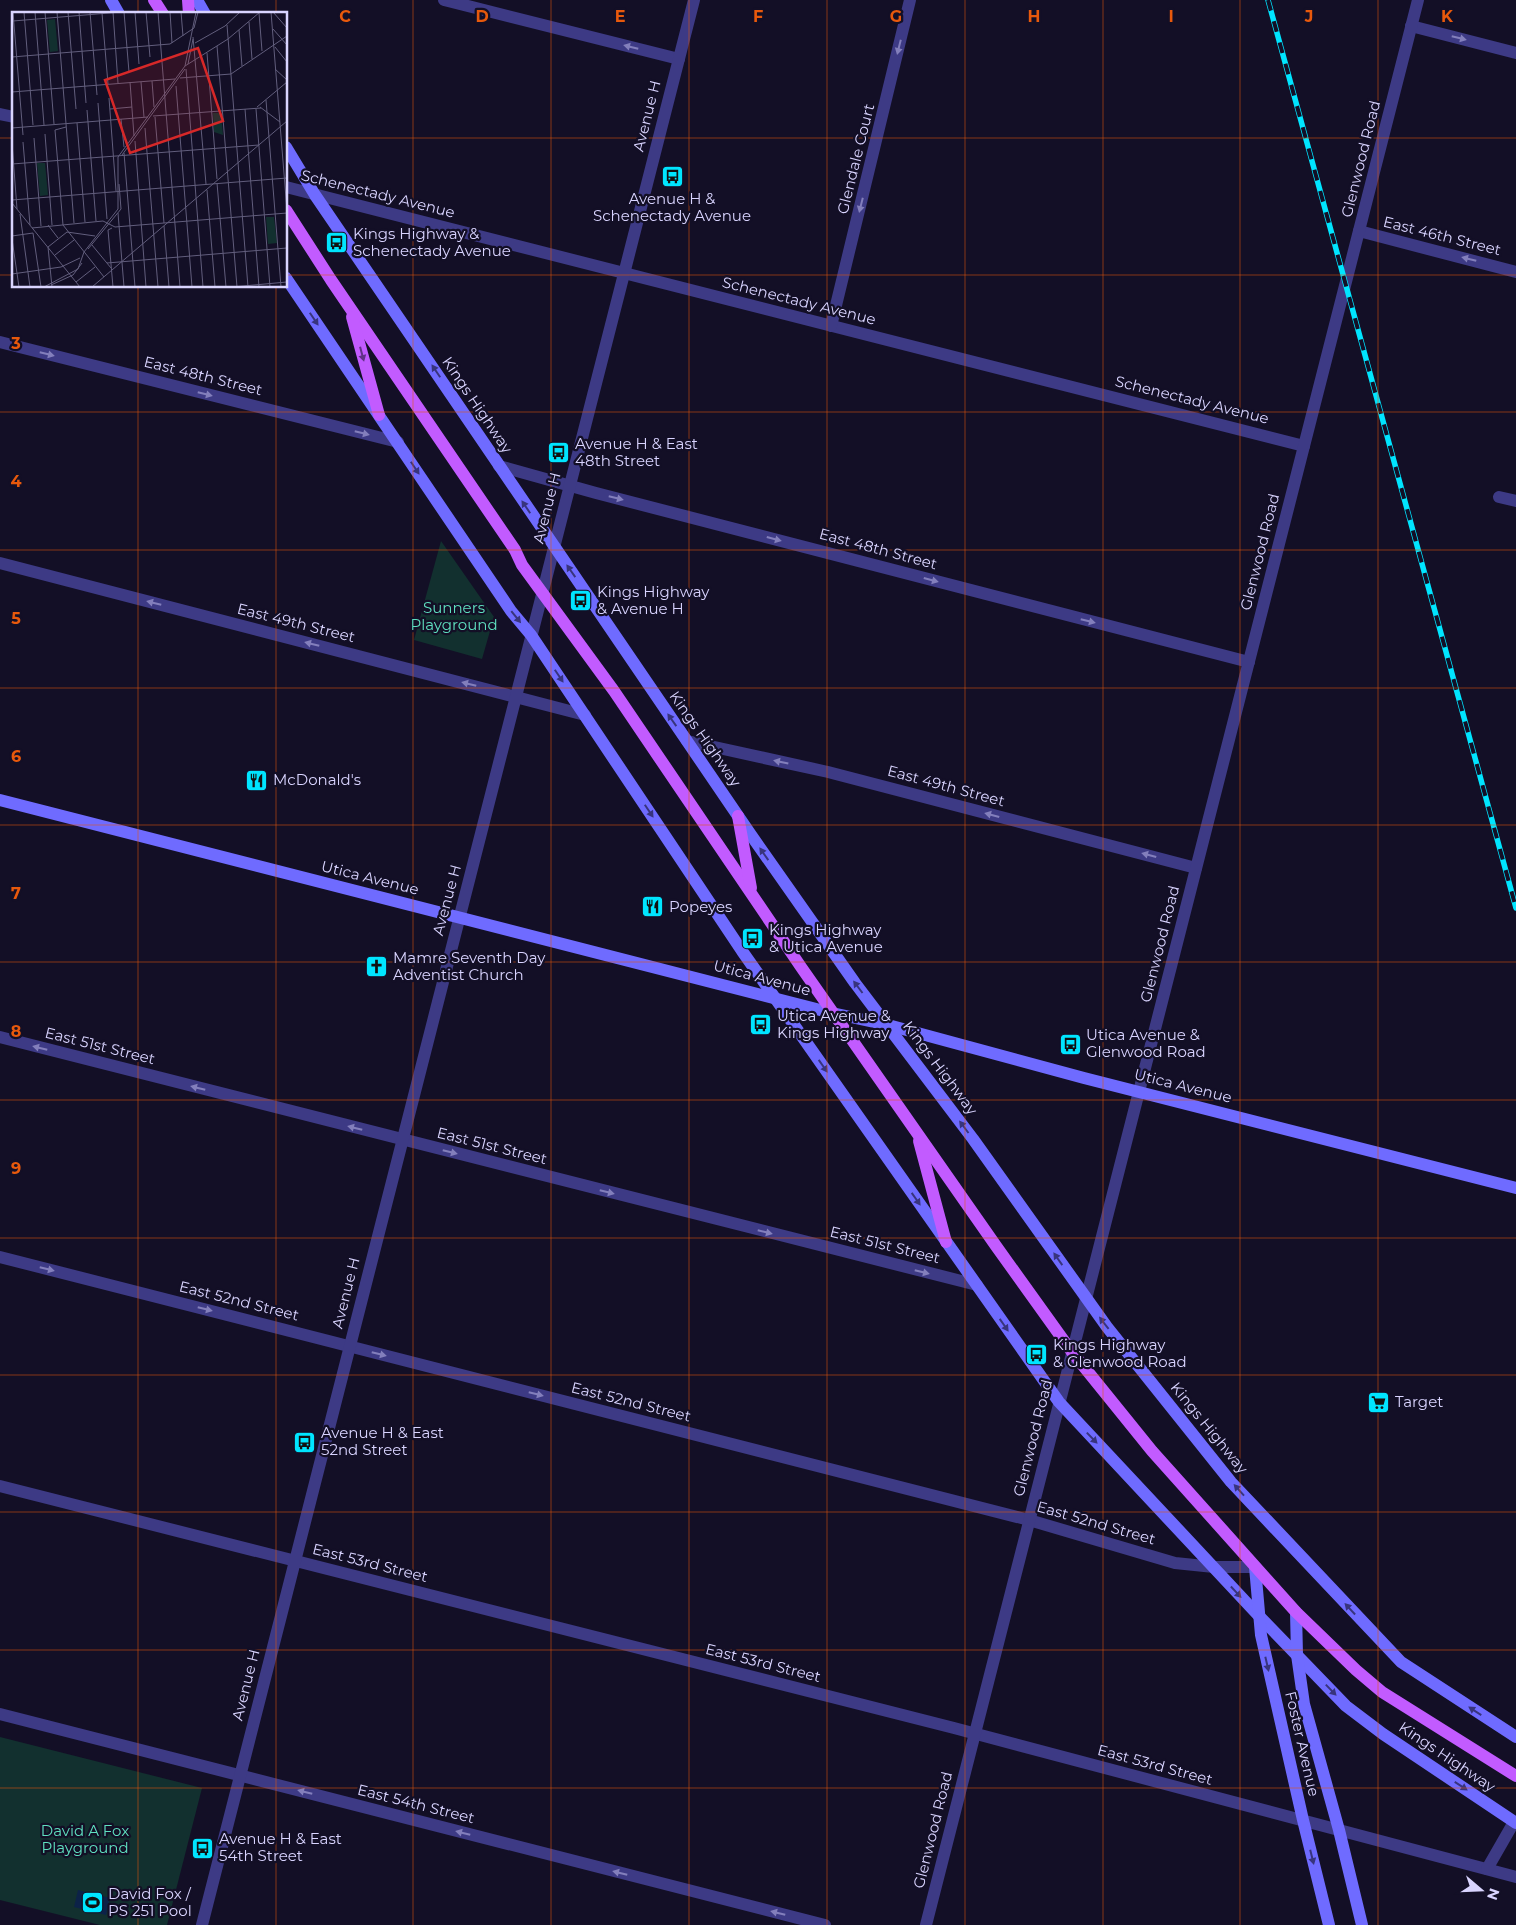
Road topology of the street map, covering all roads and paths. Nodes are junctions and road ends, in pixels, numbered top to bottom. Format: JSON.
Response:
{"nodes":[{"id":1,"x":111,"y":0,"type":"edge"},
{"id":2,"x":154,"y":0,"type":"edge"},
{"id":3,"x":197,"y":0,"type":"edge"},
{"id":4,"x":444,"y":0,"type":"edge"},
{"id":5,"x":694,"y":0,"type":"edge"},
{"id":6,"x":910,"y":0,"type":"edge"},
{"id":7,"x":1418,"y":0,"type":"edge"},
{"id":8,"x":118,"y":12,"type":"edge"},
{"id":9,"x":162,"y":12,"type":"edge"},
{"id":10,"x":204,"y":12,"type":"edge"},
{"id":11,"x":1411,"y":26,"type":"junction"},
{"id":12,"x":1516,"y":53,"type":"edge"},
{"id":13,"x":679,"y":59,"type":"junction"},
{"id":14,"x":288,"y":150,"type":"edge"},
{"id":15,"x":288,"y":188,"type":"edge"},
{"id":16,"x":315,"y":195,"type":"junction"},
{"id":17,"x":288,"y":213,"type":"edge"},
{"id":18,"x":1359,"y":231,"type":"junction"},
{"id":19,"x":1516,"y":272,"type":"edge"},
{"id":20,"x":624,"y":274,"type":"junction"},
{"id":21,"x":288,"y":281,"type":"edge"},
{"id":22,"x":350,"y":307,"type":"junction"},
{"id":23,"x":831,"y":326,"type":"junction"},
{"id":24,"x":0,"y":342,"type":"edge"},
{"id":25,"x":379,"y":415,"type":"junction"},
{"id":26,"x":398,"y":442,"type":"junction"},
{"id":27,"x":1304,"y":446,"type":"junction"},
{"id":28,"x":499,"y":466,"type":"junction"},
{"id":29,"x":569,"y":486,"type":"junction"},
{"id":30,"x":1499,"y":496,"type":"dead end"},
{"id":31,"x":1516,"y":501,"type":"edge"},
{"id":32,"x":554,"y":547,"type":"junction"},
{"id":33,"x":0,"y":563,"type":"edge"},
{"id":34,"x":542,"y":592,"type":"junction"},
{"id":35,"x":531,"y":636,"type":"junction"},
{"id":36,"x":1249,"y":662,"type":"junction"},
{"id":37,"x":516,"y":697,"type":"junction"},
{"id":38,"x":585,"y":715,"type":"junction"},
{"id":39,"x":687,"y":741,"type":"junction"},
{"id":40,"x":0,"y":800,"type":"edge"},
{"id":41,"x":738,"y":816,"type":"junction"},
{"id":42,"x":1196,"y":868,"type":"junction"},
{"id":43,"x":752,"y":893,"type":"junction"},
{"id":44,"x":459,"y":917,"type":"junction"},
{"id":45,"x":774,"y":998,"type":"junction"},
{"id":46,"x":832,"y":1013,"type":"junction"},
{"id":47,"x":888,"y":1025,"type":"junction"},
{"id":48,"x":0,"y":1037,"type":"edge"},
{"id":49,"x":1139,"y":1092,"type":"junction"},
{"id":50,"x":916,"y":1131,"type":"junction"},
{"id":51,"x":402,"y":1140,"type":"junction"},
{"id":52,"x":1516,"y":1188,"type":"edge"},
{"id":53,"x":946,"y":1242,"type":"junction"},
{"id":54,"x":0,"y":1257,"type":"edge"},
{"id":55,"x":976,"y":1285,"type":"junction"},
{"id":56,"x":1086,"y":1299,"type":"junction"},
{"id":57,"x":349,"y":1346,"type":"junction"},
{"id":58,"x":1072,"y":1352,"type":"junction"},
{"id":59,"x":1059,"y":1402,"type":"junction"},
{"id":60,"x":0,"y":1486,"type":"edge"},
{"id":61,"x":1029,"y":1520,"type":"junction"},
{"id":62,"x":295,"y":1561,"type":"junction"},
{"id":63,"x":1214,"y":1567,"type":"junction"},
{"id":64,"x":1255,"y":1567,"type":"junction"},
{"id":65,"x":1296,"y":1612,"type":"junction"},
{"id":66,"x":1259,"y":1616,"type":"junction"},
{"id":67,"x":1297,"y":1655,"type":"junction"},
{"id":68,"x":0,"y":1714,"type":"edge"},
{"id":69,"x":974,"y":1735,"type":"junction"},
{"id":70,"x":1516,"y":1738,"type":"edge"},
{"id":71,"x":240,"y":1776,"type":"junction"},
{"id":72,"x":1516,"y":1776,"type":"edge"},
{"id":73,"x":1303,"y":1820,"type":"junction"},
{"id":74,"x":1515,"y":1822,"type":"edge"},
{"id":75,"x":1339,"y":1830,"type":"junction"},
{"id":76,"x":1487,"y":1869,"type":"junction"},
{"id":77,"x":1516,"y":1877,"type":"edge"},
{"id":78,"x":202,"y":1925,"type":"edge"},
{"id":79,"x":825,"y":1925,"type":"edge"},
{"id":80,"x":926,"y":1925,"type":"edge"},
{"id":81,"x":1329,"y":1925,"type":"edge"},
{"id":82,"x":1362,"y":1925,"type":"edge"}],
"edges":[{"from":1,"to":8,"type":"street"},
{"from":2,"to":9,"type":"main road"},
{"from":3,"to":10,"type":"street"},
{"from":13,"to":4,"type":"street","one_way":true},
{"from":5,"to":13,"type":"street","name":"Avenue H"},
{"from":6,"to":23,"type":"street","name":"Glendale Court","one_way":true},
{"from":7,"to":11,"type":"street","name":"Glenwood Road"},
{"from":11,"to":12,"type":"street","one_way":true},
{"from":11,"to":18,"type":"street","name":"Glenwood Road"},
{"from":13,"to":20,"type":"street","name":"Avenue H"},
{"from":14,"to":16,"type":"street","name":"Kings Highway"},
{"from":15,"to":16,"type":"street","name":"Schenectady Avenue"},
{"from":16,"to":20,"type":"street","name":"Schenectady Avenue"},
{"from":28,"to":16,"type":"street","name":"Kings Highway","one_way":true},
{"from":17,"to":22,"type":"main road","name":"Kings Highway"},
{"from":19,"to":18,"type":"street","name":"East 46th Street","one_way":true},
{"from":18,"to":27,"type":"street","name":"Glenwood Road"},
{"from":20,"to":23,"type":"street","name":"Schenectady Avenue"},
{"from":20,"to":29,"type":"street","name":"Avenue H"},
{"from":21,"to":25,"type":"street","name":"Kings Highway","one_way":true},
{"from":22,"to":25,"type":"main road","one_way":true},
{"from":22,"to":34,"type":"main road","name":"Kings Highway"},
{"from":23,"to":27,"type":"street","name":"Schenectady Avenue"},
{"from":24,"to":26,"type":"street","name":"East 48th Street","one_way":true},
{"from":25,"to":26,"type":"street","name":"Kings Highway"},
{"from":26,"to":35,"type":"street","name":"Kings Highway","one_way":true},
{"from":27,"to":36,"type":"street","name":"Glenwood Road"},
{"from":28,"to":29,"type":"street","name":"East 48th Street"},
{"from":32,"to":28,"type":"street","name":"Kings Highway","one_way":true},
{"from":29,"to":32,"type":"street","name":"Avenue H"},
{"from":29,"to":36,"type":"street","name":"East 48th Street","one_way":true},
{"from":30,"to":31,"type":"street"},
{"from":32,"to":34,"type":"street","name":"Avenue H"},
{"from":39,"to":32,"type":"street","name":"Kings Highway","one_way":true},
{"from":37,"to":33,"type":"street","name":"East 49th Street","one_way":true},
{"from":34,"to":35,"type":"street","name":"Avenue H"},
{"from":34,"to":43,"type":"main road","name":"Kings Highway"},
{"from":35,"to":37,"type":"street","name":"Avenue H"},
{"from":35,"to":38,"type":"street","name":"Kings Highway","one_way":true},
{"from":36,"to":42,"type":"street","name":"Glenwood Road"},
{"from":37,"to":38,"type":"street","name":"East 49th Street"},
{"from":37,"to":44,"type":"street","name":"Avenue H"},
{"from":38,"to":45,"type":"street","name":"Kings Highway","one_way":true},
{"from":39,"to":41,"type":"street","name":"Kings Highway"},
{"from":42,"to":39,"type":"street","name":"East 49th Street","one_way":true},
{"from":40,"to":44,"type":"street","name":"Utica Avenue"},
{"from":41,"to":43,"type":"main road"},
{"from":47,"to":41,"type":"street","name":"Kings Highway","one_way":true},
{"from":42,"to":49,"type":"street","name":"Glenwood Road"},
{"from":43,"to":46,"type":"main road","name":"Kings Highway"},
{"from":44,"to":45,"type":"street","name":"Utica Avenue"},
{"from":44,"to":51,"type":"street","name":"Avenue H"},
{"from":45,"to":46,"type":"street","name":"Utica Avenue"},
{"from":45,"to":53,"type":"street","name":"Kings Highway","one_way":true},
{"from":46,"to":47,"type":"street","name":"Utica Avenue"},
{"from":46,"to":50,"type":"main road","name":"Kings Highway"},
{"from":47,"to":49,"type":"street","name":"Utica Avenue"},
{"from":56,"to":47,"type":"street","name":"Kings Highway","one_way":true},
{"from":51,"to":48,"type":"street","name":"East 51st Street","one_way":true},
{"from":49,"to":52,"type":"street","name":"Utica Avenue"},
{"from":49,"to":56,"type":"street","name":"Glenwood Road"},
{"from":50,"to":53,"type":"main road"},
{"from":50,"to":58,"type":"main road","name":"Kings Highway"},
{"from":51,"to":55,"type":"street","name":"East 51st Street","one_way":true},
{"from":51,"to":57,"type":"street","name":"Avenue H"},
{"from":53,"to":55,"type":"street","name":"Kings Highway"},
{"from":54,"to":57,"type":"street","name":"East 52nd Street","one_way":true},
{"from":55,"to":59,"type":"street","name":"Kings Highway","one_way":true},
{"from":56,"to":58,"type":"street","name":"Glenwood Road"},
{"from":70,"to":56,"type":"street","name":"Kings Highway","one_way":true},
{"from":57,"to":61,"type":"street","name":"East 52nd Street","one_way":true},
{"from":57,"to":62,"type":"street","name":"Avenue H"},
{"from":58,"to":59,"type":"street","name":"Glenwood Road"},
{"from":58,"to":64,"type":"main road","name":"Kings Highway"},
{"from":59,"to":61,"type":"street","name":"Glenwood Road"},
{"from":59,"to":63,"type":"street","name":"Kings Highway","one_way":true},
{"from":60,"to":62,"type":"street","name":"East 53rd Street"},
{"from":61,"to":63,"type":"street","name":"East 52nd Street"},
{"from":61,"to":69,"type":"street","name":"Glenwood Road"},
{"from":62,"to":69,"type":"street","name":"East 53rd Street"},
{"from":62,"to":71,"type":"street","name":"Avenue H"},
{"from":63,"to":64,"type":"street","name":"East 52nd Street"},
{"from":63,"to":66,"type":"street","name":"Kings Highway","one_way":true},
{"from":64,"to":65,"type":"main road","name":"Kings Highway"},
{"from":64,"to":66,"type":"street","name":"Foster Avenue"},
{"from":65,"to":67,"type":"street","name":"Foster Avenue"},
{"from":65,"to":72,"type":"main road","name":"Kings Highway"},
{"from":66,"to":67,"type":"street","name":"Kings Highway"},
{"from":66,"to":73,"type":"street","name":"Foster Avenue","one_way":true},
{"from":67,"to":74,"type":"street","name":"Kings Highway","one_way":true},
{"from":67,"to":75,"type":"street","name":"Foster Avenue"},
{"from":68,"to":71,"type":"street","name":"East 54th Street"},
{"from":69,"to":73,"type":"street","name":"East 53rd Street"},
{"from":69,"to":80,"type":"street","name":"Glenwood Road"},
{"from":71,"to":78,"type":"street","name":"Avenue H"},
{"from":79,"to":71,"type":"street","name":"East 54th Street","one_way":true},
{"from":73,"to":75,"type":"street","name":"East 53rd Street"},
{"from":73,"to":81,"type":"street","name":"Foster Avenue","one_way":true},
{"from":74,"to":76,"type":"street"},
{"from":75,"to":76,"type":"street","name":"East 53rd Street"},
{"from":75,"to":82,"type":"street","name":"Foster Avenue"},
{"from":76,"to":77,"type":"street","name":"East 53rd Street"}]}
